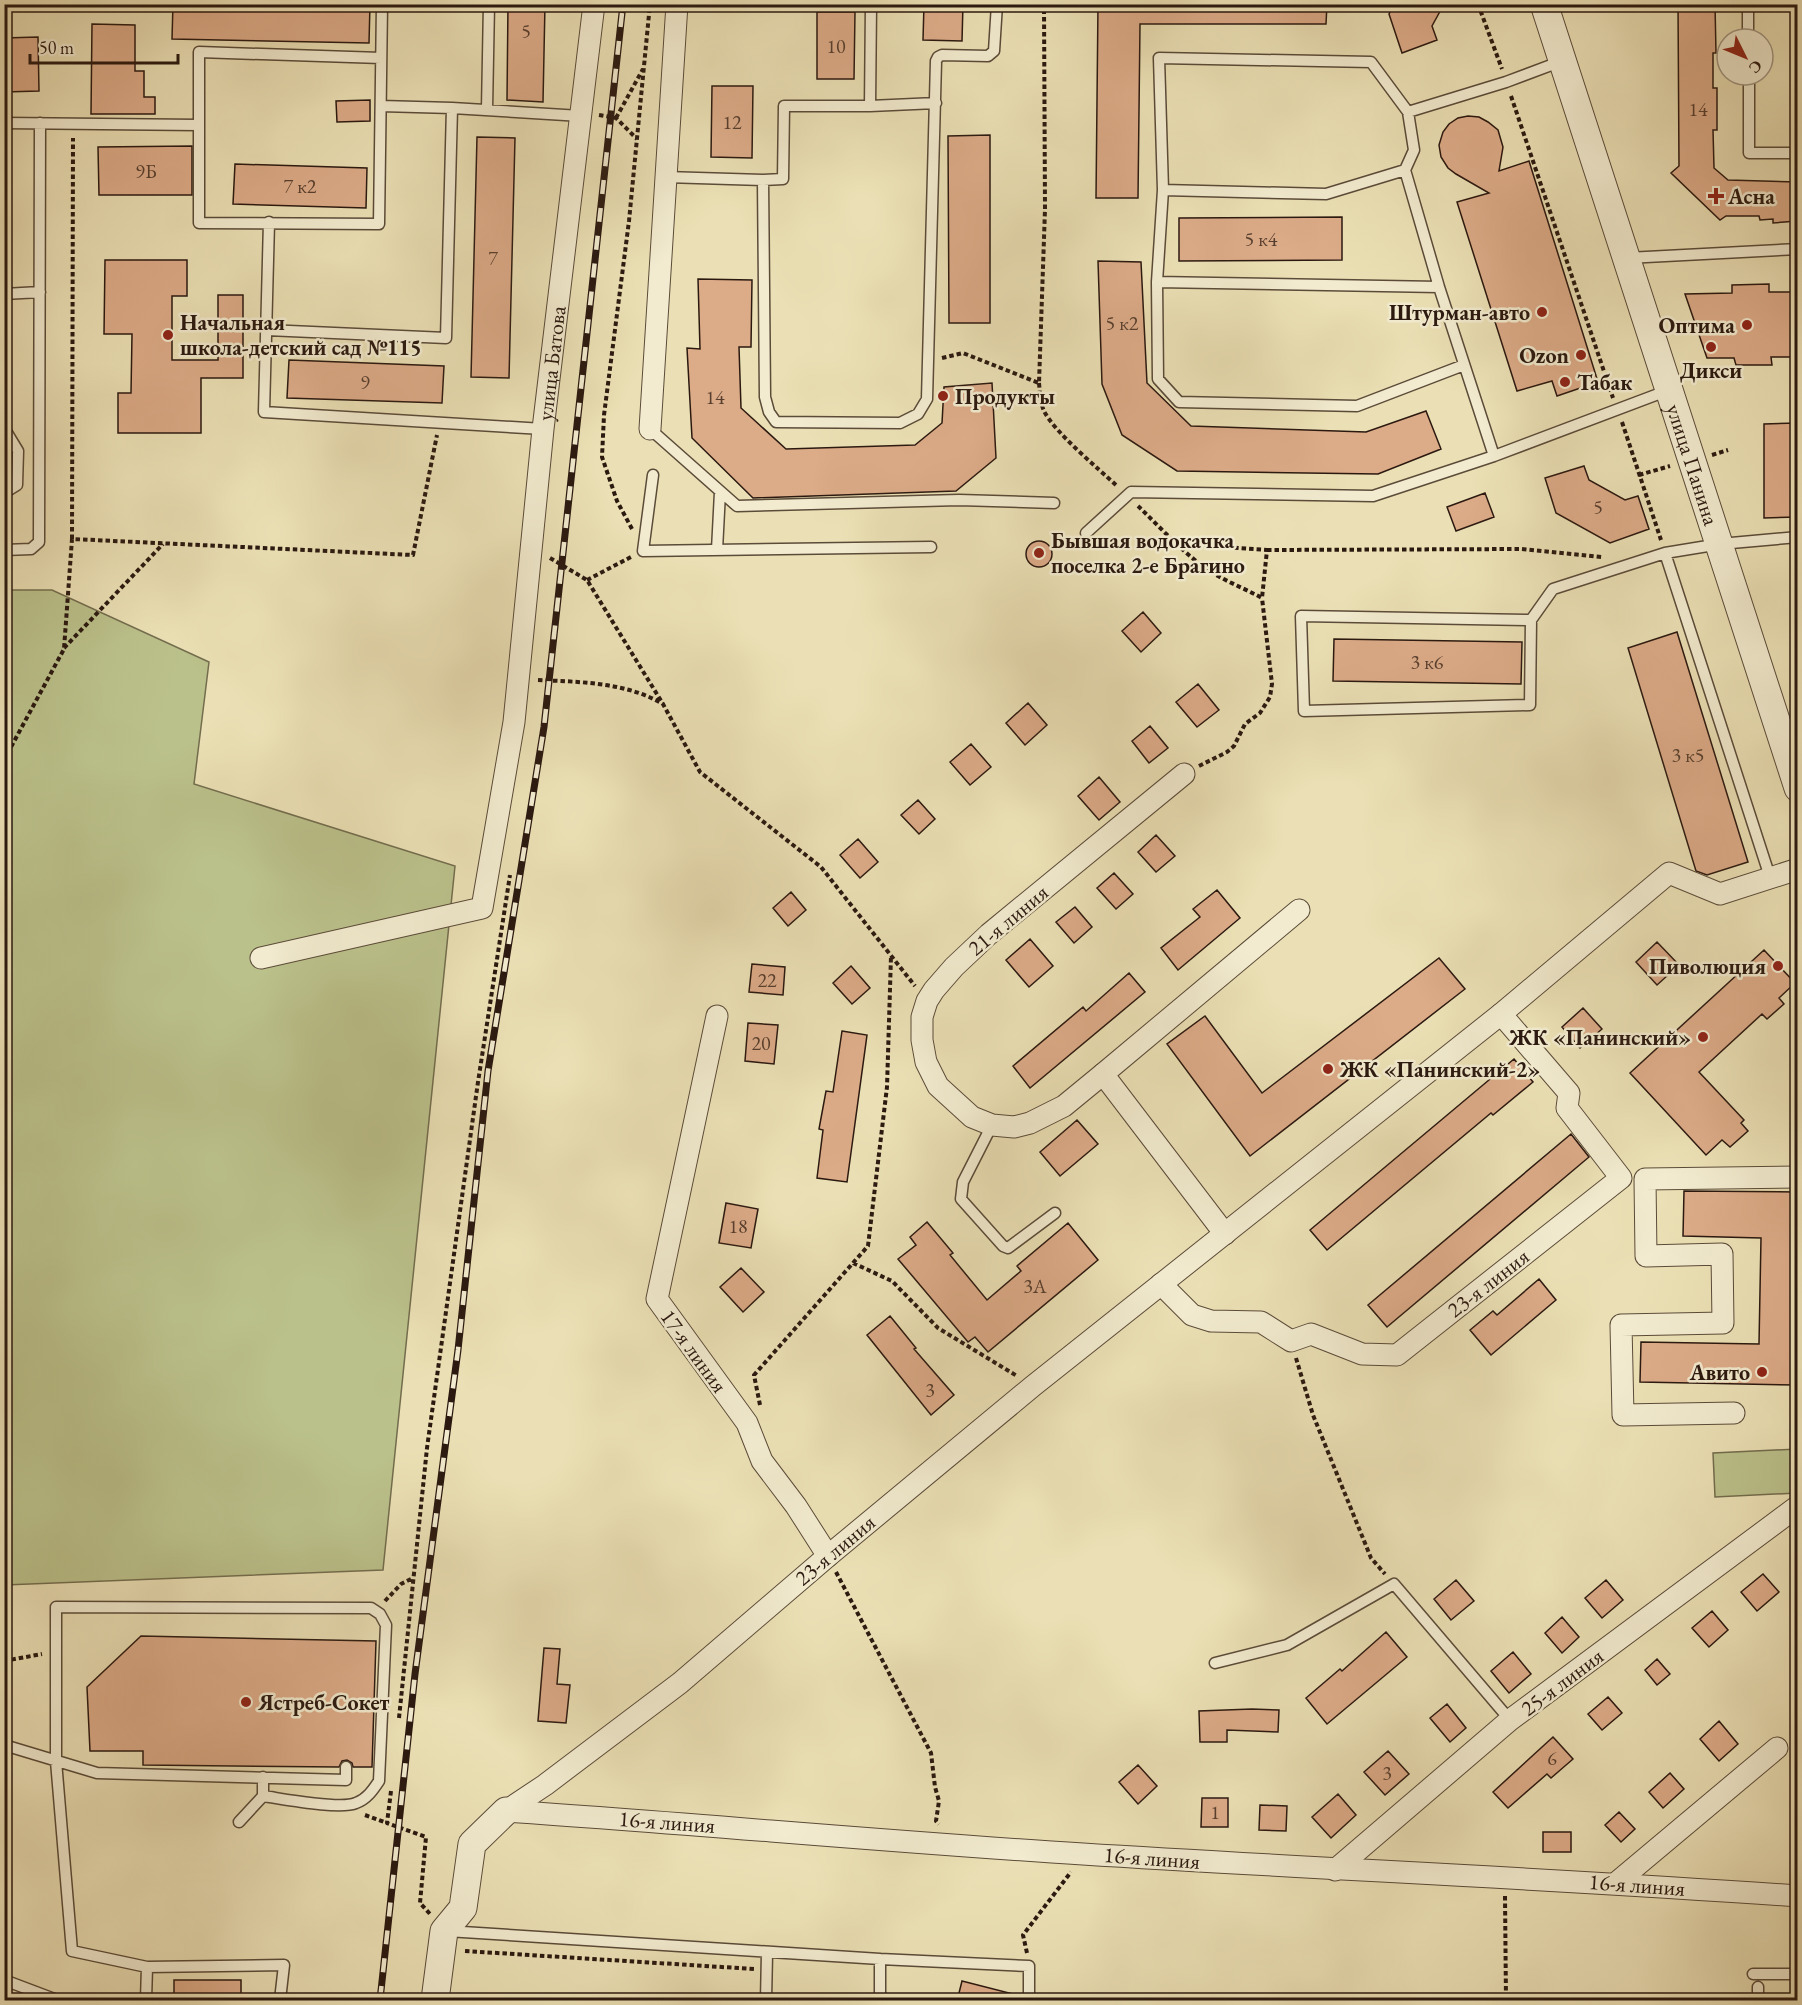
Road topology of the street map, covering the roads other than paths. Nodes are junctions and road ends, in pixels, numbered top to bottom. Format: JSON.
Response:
{"nodes":[{"id":1,"x":382,"y":4,"type":"edge"},
{"id":2,"x":489,"y":4,"type":"edge"},
{"id":3,"x":594,"y":4,"type":"edge"},
{"id":4,"x":677,"y":4,"type":"edge"},
{"id":5,"x":871,"y":4,"type":"edge"},
{"id":6,"x":997,"y":4,"type":"edge"},
{"id":7,"x":1544,"y":4,"type":"edge"},
{"id":8,"x":1748,"y":4,"type":"edge"},
{"id":9,"x":1748,"y":27,"type":"edge"},
{"id":10,"x":381,"y":58,"type":"junction"},
{"id":11,"x":1563,"y":61,"type":"junction"},
{"id":12,"x":1749,"y":87,"type":"edge"},
{"id":13,"x":936,"y":103,"type":"junction"},
{"id":14,"x":381,"y":106,"type":"junction"},
{"id":15,"x":870,"y":106,"type":"junction"},
{"id":16,"x":452,"y":108,"type":"junction"},
{"id":17,"x":487,"y":109,"type":"junction"},
{"id":18,"x":1408,"y":112,"type":"junction"},
{"id":19,"x":581,"y":116,"type":"junction"},
{"id":20,"x":4,"y":123,"type":"edge"},
{"id":21,"x":40,"y":123,"type":"junction"},
{"id":22,"x":198,"y":125,"type":"junction"},
{"id":23,"x":1797,"y":153,"type":"edge"},
{"id":24,"x":1405,"y":170,"type":"junction"},
{"id":25,"x":666,"y":177,"type":"junction"},
{"id":26,"x":763,"y":180,"type":"junction"},
{"id":27,"x":1163,"y":190,"type":"junction"},
{"id":28,"x":269,"y":222,"type":"junction"},
{"id":29,"x":1797,"y":249,"type":"edge"},
{"id":30,"x":1627,"y":258,"type":"junction"},
{"id":31,"x":1157,"y":282,"type":"junction"},
{"id":32,"x":1439,"y":287,"type":"junction"},
{"id":33,"x":40,"y":292,"type":"junction"},
{"id":34,"x":4,"y":294,"type":"edge"},
{"id":35,"x":267,"y":330,"type":"junction"},
{"id":36,"x":1464,"y":365,"type":"junction"},
{"id":37,"x":1669,"y":390,"type":"junction"},
{"id":38,"x":4,"y":428,"type":"edge"},
{"id":39,"x":543,"y":429,"type":"junction"},
{"id":40,"x":650,"y":429,"type":"joint"},
{"id":41,"x":1494,"y":456,"type":"junction"},
{"id":42,"x":653,"y":475,"type":"dead end"},
{"id":43,"x":720,"y":492,"type":"junction"},
{"id":44,"x":4,"y":493,"type":"edge"},
{"id":45,"x":1054,"y":503,"type":"dead end"},
{"id":46,"x":1086,"y":533,"type":"dead end"},
{"id":47,"x":1797,"y":537,"type":"edge"},
{"id":48,"x":1720,"y":544,"type":"junction"},
{"id":49,"x":931,"y":547,"type":"dead end"},
{"id":50,"x":4,"y":550,"type":"edge"},
{"id":51,"x":717,"y":550,"type":"junction"},
{"id":52,"x":1665,"y":553,"type":"junction"},
{"id":53,"x":1531,"y":620,"type":"junction"},
{"id":54,"x":1184,"y":774,"type":"road end"},
{"id":55,"x":1797,"y":788,"type":"edge"},
{"id":56,"x":1797,"y":869,"type":"edge"},
{"id":57,"x":1770,"y":877,"type":"junction"},
{"id":58,"x":1299,"y":910,"type":"dead end"},
{"id":59,"x":261,"y":958,"type":"dead end"},
{"id":60,"x":1501,"y":1014,"type":"junction"},
{"id":61,"x":717,"y":1016,"type":"dead end"},
{"id":62,"x":1103,"y":1074,"type":"junction"},
{"id":63,"x":992,"y":1125,"type":"junction"},
{"id":64,"x":1797,"y":1177,"type":"edge"},
{"id":65,"x":1055,"y":1212,"type":"dead end"},
{"id":66,"x":1225,"y":1234,"type":"junction"},
{"id":67,"x":1161,"y":1284,"type":"junction"},
{"id":68,"x":1734,"y":1413,"type":"dead end"},
{"id":69,"x":1797,"y":1506,"type":"edge"},
{"id":70,"x":828,"y":1556,"type":"junction"},
{"id":71,"x":1215,"y":1663,"type":"dead end"},
{"id":72,"x":1510,"y":1720,"type":"junction"},
{"id":73,"x":4,"y":1745,"type":"edge"},
{"id":74,"x":1777,"y":1748,"type":"dead end"},
{"id":75,"x":56,"y":1761,"type":"junction"},
{"id":76,"x":346,"y":1767,"type":"dead end"},
{"id":77,"x":263,"y":1778,"type":"junction"},
{"id":78,"x":263,"y":1796,"type":"junction"},
{"id":79,"x":506,"y":1811,"type":"junction"},
{"id":80,"x":239,"y":1822,"type":"dead end"},
{"id":81,"x":1335,"y":1870,"type":"junction"},
{"id":82,"x":1616,"y":1883,"type":"junction"},
{"id":83,"x":1797,"y":1896,"type":"edge"},
{"id":84,"x":452,"y":1941,"type":"junction"},
{"id":85,"x":767,"y":1953,"type":"junction"},
{"id":86,"x":880,"y":1959,"type":"junction"},
{"id":87,"x":147,"y":1967,"type":"junction"},
{"id":88,"x":1753,"y":1974,"type":"dead end"},
{"id":89,"x":1797,"y":1974,"type":"edge"},
{"id":90,"x":4,"y":1980,"type":"edge"},
{"id":91,"x":1758,"y":1988,"type":"dead end"},
{"id":92,"x":57,"y":2001,"type":"edge"},
{"id":93,"x":146,"y":2001,"type":"edge"},
{"id":94,"x":280,"y":2001,"type":"edge"},
{"id":95,"x":435,"y":2001,"type":"edge"},
{"id":96,"x":766,"y":2001,"type":"edge"},
{"id":97,"x":880,"y":2001,"type":"edge"},
{"id":98,"x":1029,"y":2001,"type":"edge"},
{"id":99,"x":1758,"y":2001,"type":"edge"}],
"edges":[{"from":1,"to":10,"type":"lane"},
{"from":2,"to":17,"type":"lane"},
{"from":3,"to":19,"type":"street","name":"улица Батова"},
{"from":4,"to":25,"type":"street"},
{"from":5,"to":15,"type":"lane"},
{"from":6,"to":13,"type":"lane"},
{"from":7,"to":11,"type":"street","name":"улица Панина"},
{"from":8,"to":9,"type":"lane"},
{"from":10,"to":14,"type":"lane"},
{"from":10,"to":22,"type":"lane"},
{"from":11,"to":18,"type":"lane"},
{"from":11,"to":30,"type":"street","name":"улица Панина"},
{"from":12,"to":23,"type":"lane"},
{"from":13,"to":15,"type":"lane"},
{"from":13,"to":26,"type":"lane"},
{"from":14,"to":16,"type":"lane"},
{"from":14,"to":28,"type":"lane"},
{"from":15,"to":26,"type":"lane"},
{"from":16,"to":17,"type":"lane"},
{"from":16,"to":35,"type":"lane"},
{"from":17,"to":19,"type":"lane"},
{"from":18,"to":24,"type":"lane"},
{"from":18,"to":27,"type":"lane"},
{"from":19,"to":39,"type":"street","name":"улица Батова"},
{"from":20,"to":21,"type":"lane"},
{"from":21,"to":22,"type":"lane"},
{"from":21,"to":33,"type":"lane"},
{"from":22,"to":28,"type":"lane"},
{"from":24,"to":27,"type":"lane"},
{"from":24,"to":32,"type":"lane"},
{"from":25,"to":26,"type":"lane"},
{"from":25,"to":40,"type":"street"},
{"from":27,"to":31,"type":"lane"},
{"from":28,"to":35,"type":"lane"},
{"from":29,"to":30,"type":"lane"},
{"from":30,"to":37,"type":"street","name":"улица Панина"},
{"from":31,"to":32,"type":"lane"},
{"from":31,"to":36,"type":"lane"},
{"from":32,"to":36,"type":"lane"},
{"from":33,"to":34,"type":"lane"},
{"from":33,"to":50,"type":"lane"},
{"from":35,"to":39,"type":"lane"},
{"from":36,"to":41,"type":"lane"},
{"from":37,"to":41,"type":"lane"},
{"from":37,"to":48,"type":"street","name":"улица Панина"},
{"from":38,"to":44,"type":"lane"},
{"from":39,"to":59,"type":"street","name":"улица Батова"},
{"from":40,"to":43,"type":"lane"},
{"from":41,"to":46,"type":"lane"},
{"from":42,"to":51,"type":"lane"},
{"from":43,"to":45,"type":"lane"},
{"from":43,"to":51,"type":"lane"},
{"from":47,"to":48,"type":"lane"},
{"from":48,"to":52,"type":"lane"},
{"from":48,"to":55,"type":"street","name":"улица Панина"},
{"from":49,"to":51,"type":"lane"},
{"from":52,"to":53,"type":"lane"},
{"from":52,"to":57,"type":"lane"},
{"from":53,"to":53,"type":"lane"},
{"from":54,"to":63,"type":"street","name":"21-я линия"},
{"from":56,"to":57,"type":"street","name":"23-я линия"},
{"from":57,"to":60,"type":"street","name":"23-я линия"},
{"from":58,"to":62,"type":"street"},
{"from":60,"to":66,"type":"street","name":"23-я линия"},
{"from":60,"to":67,"type":"street","name":"23-я линия"},
{"from":61,"to":70,"type":"street","name":"17-я линия"},
{"from":62,"to":63,"type":"street"},
{"from":62,"to":66,"type":"street"},
{"from":63,"to":65,"type":"lane"},
{"from":64,"to":68,"type":"street"},
{"from":66,"to":67,"type":"street","name":"23-я линия"},
{"from":67,"to":70,"type":"street","name":"23-я линия"},
{"from":69,"to":72,"type":"street","name":"25-я линия"},
{"from":70,"to":79,"type":"street","name":"23-я линия"},
{"from":71,"to":72,"type":"lane"},
{"from":72,"to":81,"type":"street","name":"25-я линия"},
{"from":73,"to":75,"type":"lane"},
{"from":74,"to":82,"type":"street"},
{"from":75,"to":77,"type":"lane"},
{"from":75,"to":78,"type":"lane"},
{"from":75,"to":87,"type":"lane"},
{"from":76,"to":77,"type":"lane"},
{"from":77,"to":78,"type":"lane"},
{"from":78,"to":80,"type":"lane"},
{"from":79,"to":81,"type":"street","name":"16-я линия"},
{"from":79,"to":84,"type":"street"},
{"from":81,"to":82,"type":"street","name":"16-я линия"},
{"from":82,"to":83,"type":"street","name":"16-я линия"},
{"from":84,"to":85,"type":"lane"},
{"from":84,"to":95,"type":"street"},
{"from":85,"to":86,"type":"lane"},
{"from":85,"to":96,"type":"lane"},
{"from":86,"to":97,"type":"lane"},
{"from":86,"to":98,"type":"lane"},
{"from":87,"to":93,"type":"lane"},
{"from":87,"to":94,"type":"lane"},
{"from":88,"to":89,"type":"lane"},
{"from":90,"to":92,"type":"lane"},
{"from":91,"to":99,"type":"lane"}]}
